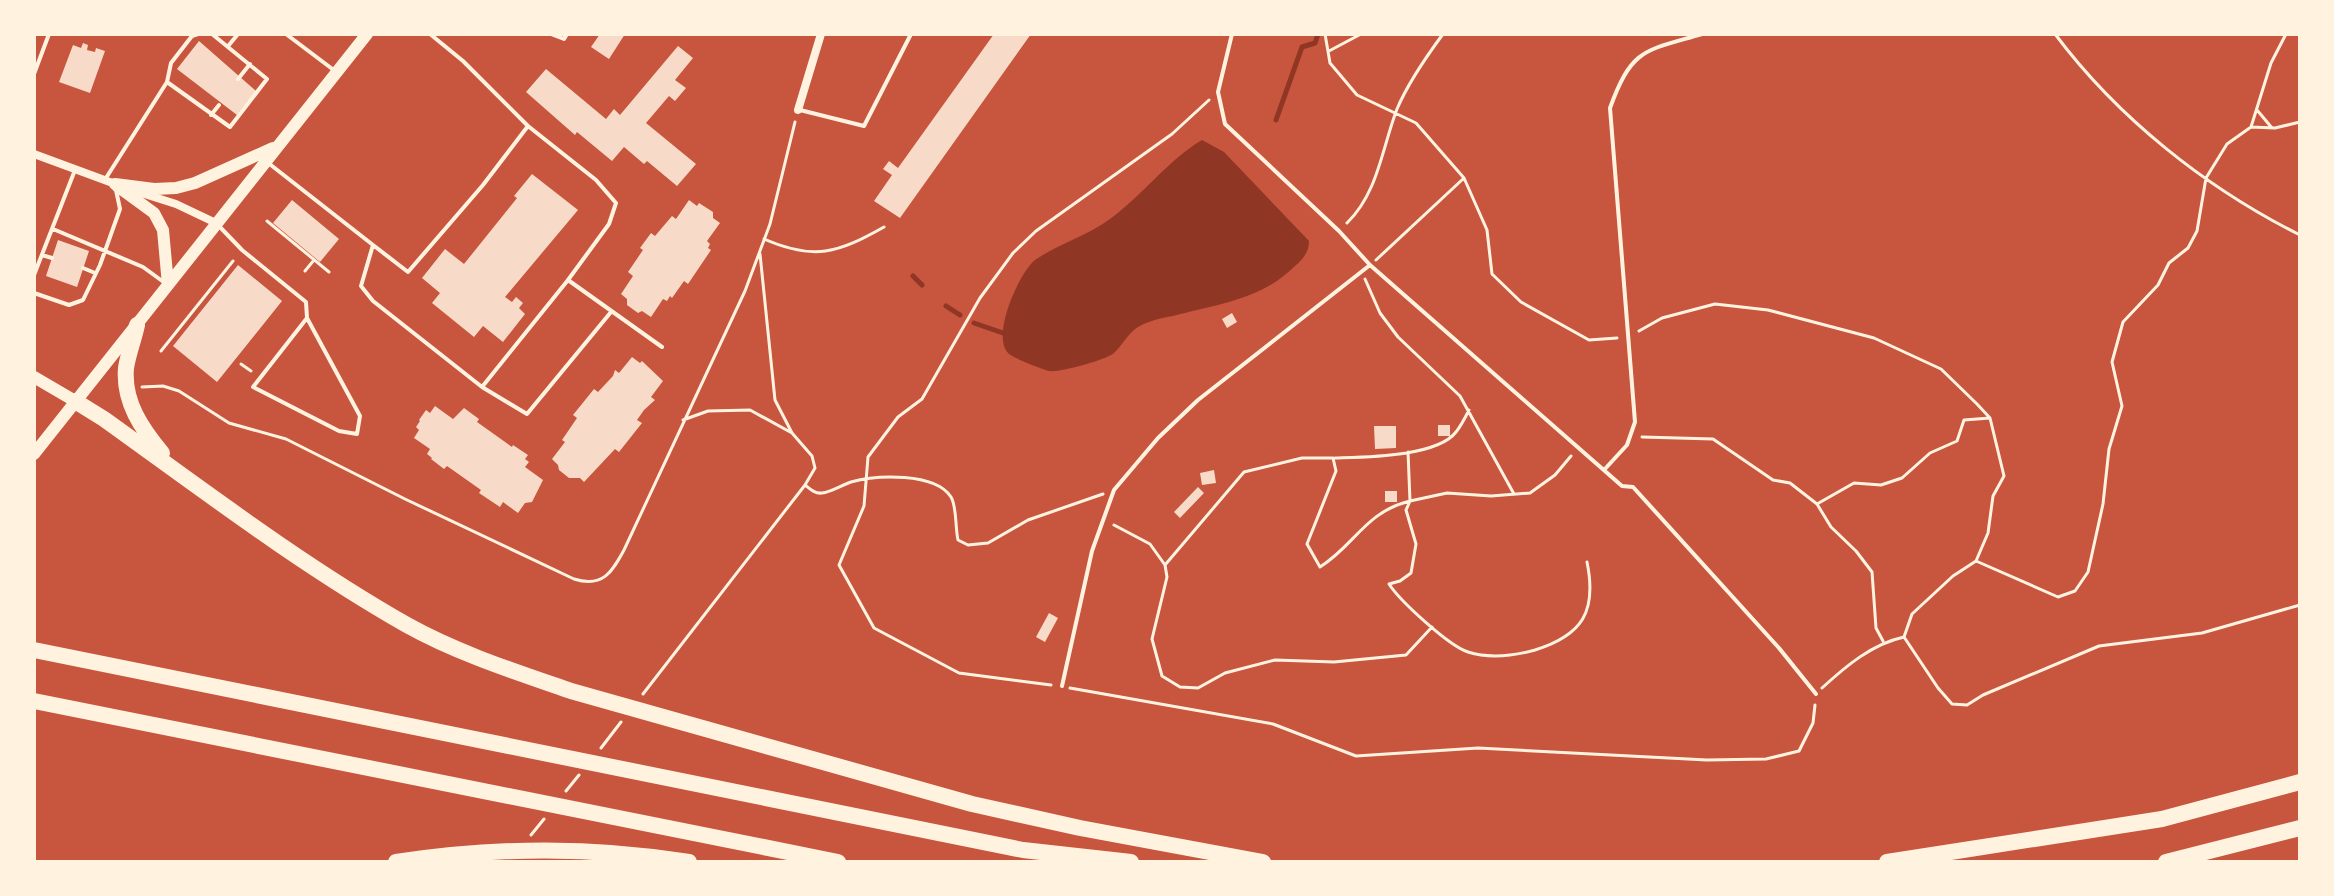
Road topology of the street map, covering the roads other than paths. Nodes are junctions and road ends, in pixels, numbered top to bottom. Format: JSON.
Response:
{"nodes":[{"id":1,"x":49,"y":34,"type":"edge"},
{"id":2,"x":198,"y":34,"type":"edge"},
{"id":3,"x":212,"y":34,"type":"edge"},
{"id":4,"x":238,"y":34,"type":"edge"},
{"id":5,"x":286,"y":34,"type":"edge"},
{"id":6,"x":367,"y":34,"type":"edge"},
{"id":7,"x":430,"y":34,"type":"edge"},
{"id":8,"x":551,"y":34,"type":"edge"},
{"id":9,"x":567,"y":34,"type":"edge"},
{"id":10,"x":821,"y":34,"type":"edge"},
{"id":11,"x":911,"y":34,"type":"edge"},
{"id":12,"x":1232,"y":34,"type":"edge"},
{"id":13,"x":1702,"y":34,"type":"edge"},
{"id":14,"x":229,"y":45,"type":"junction"},
{"id":15,"x":250,"y":64,"type":"junction"},
{"id":16,"x":337,"y":73,"type":"junction"},
{"id":17,"x":34,"y":74,"type":"edge"},
{"id":18,"x":238,"y":79,"type":"dead end"},
{"id":19,"x":167,"y":82,"type":"junction"},
{"id":20,"x":219,"y":105,"type":"dead end"},
{"id":21,"x":798,"y":110,"type":"joint"},
{"id":22,"x":211,"y":115,"type":"junction"},
{"id":23,"x":528,"y":126,"type":"junction"},
{"id":24,"x":276,"y":147,"type":"junction"},
{"id":25,"x":34,"y":154,"type":"edge"},
{"id":26,"x":265,"y":161,"type":"junction"},
{"id":27,"x":75,"y":170,"type":"junction"},
{"id":28,"x":110,"y":182,"type":"junction"},
{"id":29,"x":216,"y":223,"type":"junction"},
{"id":30,"x":53,"y":229,"type":"junction"},
{"id":31,"x":373,"y":245,"type":"junction"},
{"id":32,"x":105,"y":249,"type":"junction"},
{"id":33,"x":42,"y":255,"type":"junction"},
{"id":34,"x":52,"y":258,"type":"dead end"},
{"id":35,"x":1370,"y":265,"type":"junction"},
{"id":36,"x":83,"y":268,"type":"dead end"},
{"id":37,"x":95,"y":273,"type":"junction"},
{"id":38,"x":34,"y":275,"type":"edge"},
{"id":39,"x":568,"y":280,"type":"junction"},
{"id":40,"x":168,"y":285,"type":"junction"},
{"id":41,"x":34,"y":293,"type":"edge"},
{"id":42,"x":611,"y":312,"type":"junction"},
{"id":43,"x":307,"y":318,"type":"junction"},
{"id":44,"x":137,"y":325,"type":"junction"},
{"id":45,"x":662,"y":347,"type":"dead end"},
{"id":46,"x":34,"y":377,"type":"edge"},
{"id":47,"x":482,"y":387,"type":"junction"},
{"id":48,"x":75,"y":401,"type":"junction"},
{"id":49,"x":34,"y":454,"type":"edge"},
{"id":50,"x":175,"y":470,"type":"junction"},
{"id":51,"x":1604,"y":470,"type":"junction"},
{"id":52,"x":34,"y":650,"type":"edge"},
{"id":53,"x":1062,"y":686,"type":"road end"},
{"id":54,"x":1816,"y":694,"type":"road end"},
{"id":55,"x":34,"y":701,"type":"edge"},
{"id":56,"x":2300,"y":782,"type":"edge"},
{"id":57,"x":2300,"y":828,"type":"edge"},
{"id":58,"x":396,"y":862,"type":"edge"},
{"id":59,"x":689,"y":862,"type":"edge"},
{"id":60,"x":838,"y":862,"type":"edge"},
{"id":61,"x":1131,"y":862,"type":"edge"},
{"id":62,"x":1263,"y":862,"type":"edge"},
{"id":63,"x":1887,"y":862,"type":"edge"},
{"id":64,"x":2166,"y":862,"type":"edge"}],
"edges":[{"from":1,"to":17,"type":"lane"},
{"from":2,"to":19,"type":"lane"},
{"from":3,"to":14,"type":"lane"},
{"from":4,"to":14,"type":"lane"},
{"from":5,"to":16,"type":"lane"},
{"from":6,"to":16,"type":"main road"},
{"from":7,"to":23,"type":"lane"},
{"from":8,"to":9,"type":"lane"},
{"from":10,"to":21,"type":"street"},
{"from":11,"to":21,"type":"lane"},
{"from":12,"to":35,"type":"lane"},
{"from":13,"to":51,"type":"lane"},
{"from":14,"to":15,"type":"lane"},
{"from":15,"to":18,"type":"lane"},
{"from":15,"to":22,"type":"lane"},
{"from":16,"to":24,"type":"main road"},
{"from":19,"to":22,"type":"lane"},
{"from":19,"to":28,"type":"lane"},
{"from":20,"to":22,"type":"lane"},
{"from":23,"to":31,"type":"lane"},
{"from":23,"to":39,"type":"lane"},
{"from":24,"to":26,"type":"main road"},
{"from":24,"to":28,"type":"main road"},
{"from":25,"to":27,"type":"street"},
{"from":26,"to":29,"type":"main road"},
{"from":26,"to":31,"type":"lane"},
{"from":27,"to":28,"type":"street"},
{"from":27,"to":30,"type":"lane"},
{"from":28,"to":29,"type":"street"},
{"from":28,"to":32,"type":"lane"},
{"from":28,"to":40,"type":"main road"},
{"from":29,"to":40,"type":"main road"},
{"from":29,"to":43,"type":"lane"},
{"from":30,"to":32,"type":"lane"},
{"from":30,"to":33,"type":"lane"},
{"from":31,"to":47,"type":"lane"},
{"from":32,"to":37,"type":"lane"},
{"from":32,"to":40,"type":"lane"},
{"from":33,"to":34,"type":"lane"},
{"from":33,"to":38,"type":"lane"},
{"from":35,"to":51,"type":"lane"},
{"from":35,"to":53,"type":"lane"},
{"from":36,"to":37,"type":"lane"},
{"from":37,"to":41,"type":"lane"},
{"from":39,"to":42,"type":"lane"},
{"from":39,"to":47,"type":"lane"},
{"from":40,"to":44,"type":"main road"},
{"from":42,"to":45,"type":"lane"},
{"from":42,"to":47,"type":"lane"},
{"from":43,"to":43,"type":"lane"},
{"from":44,"to":48,"type":"main road"},
{"from":44,"to":50,"type":"highway"},
{"from":46,"to":48,"type":"main road"},
{"from":48,"to":49,"type":"main road"},
{"from":48,"to":50,"type":"highway"},
{"from":50,"to":62,"type":"highway"},
{"from":51,"to":54,"type":"lane"},
{"from":52,"to":61,"type":"highway"},
{"from":55,"to":60,"type":"highway"},
{"from":56,"to":63,"type":"highway"},
{"from":57,"to":64,"type":"highway"},
{"from":58,"to":59,"type":"highway"}]}
